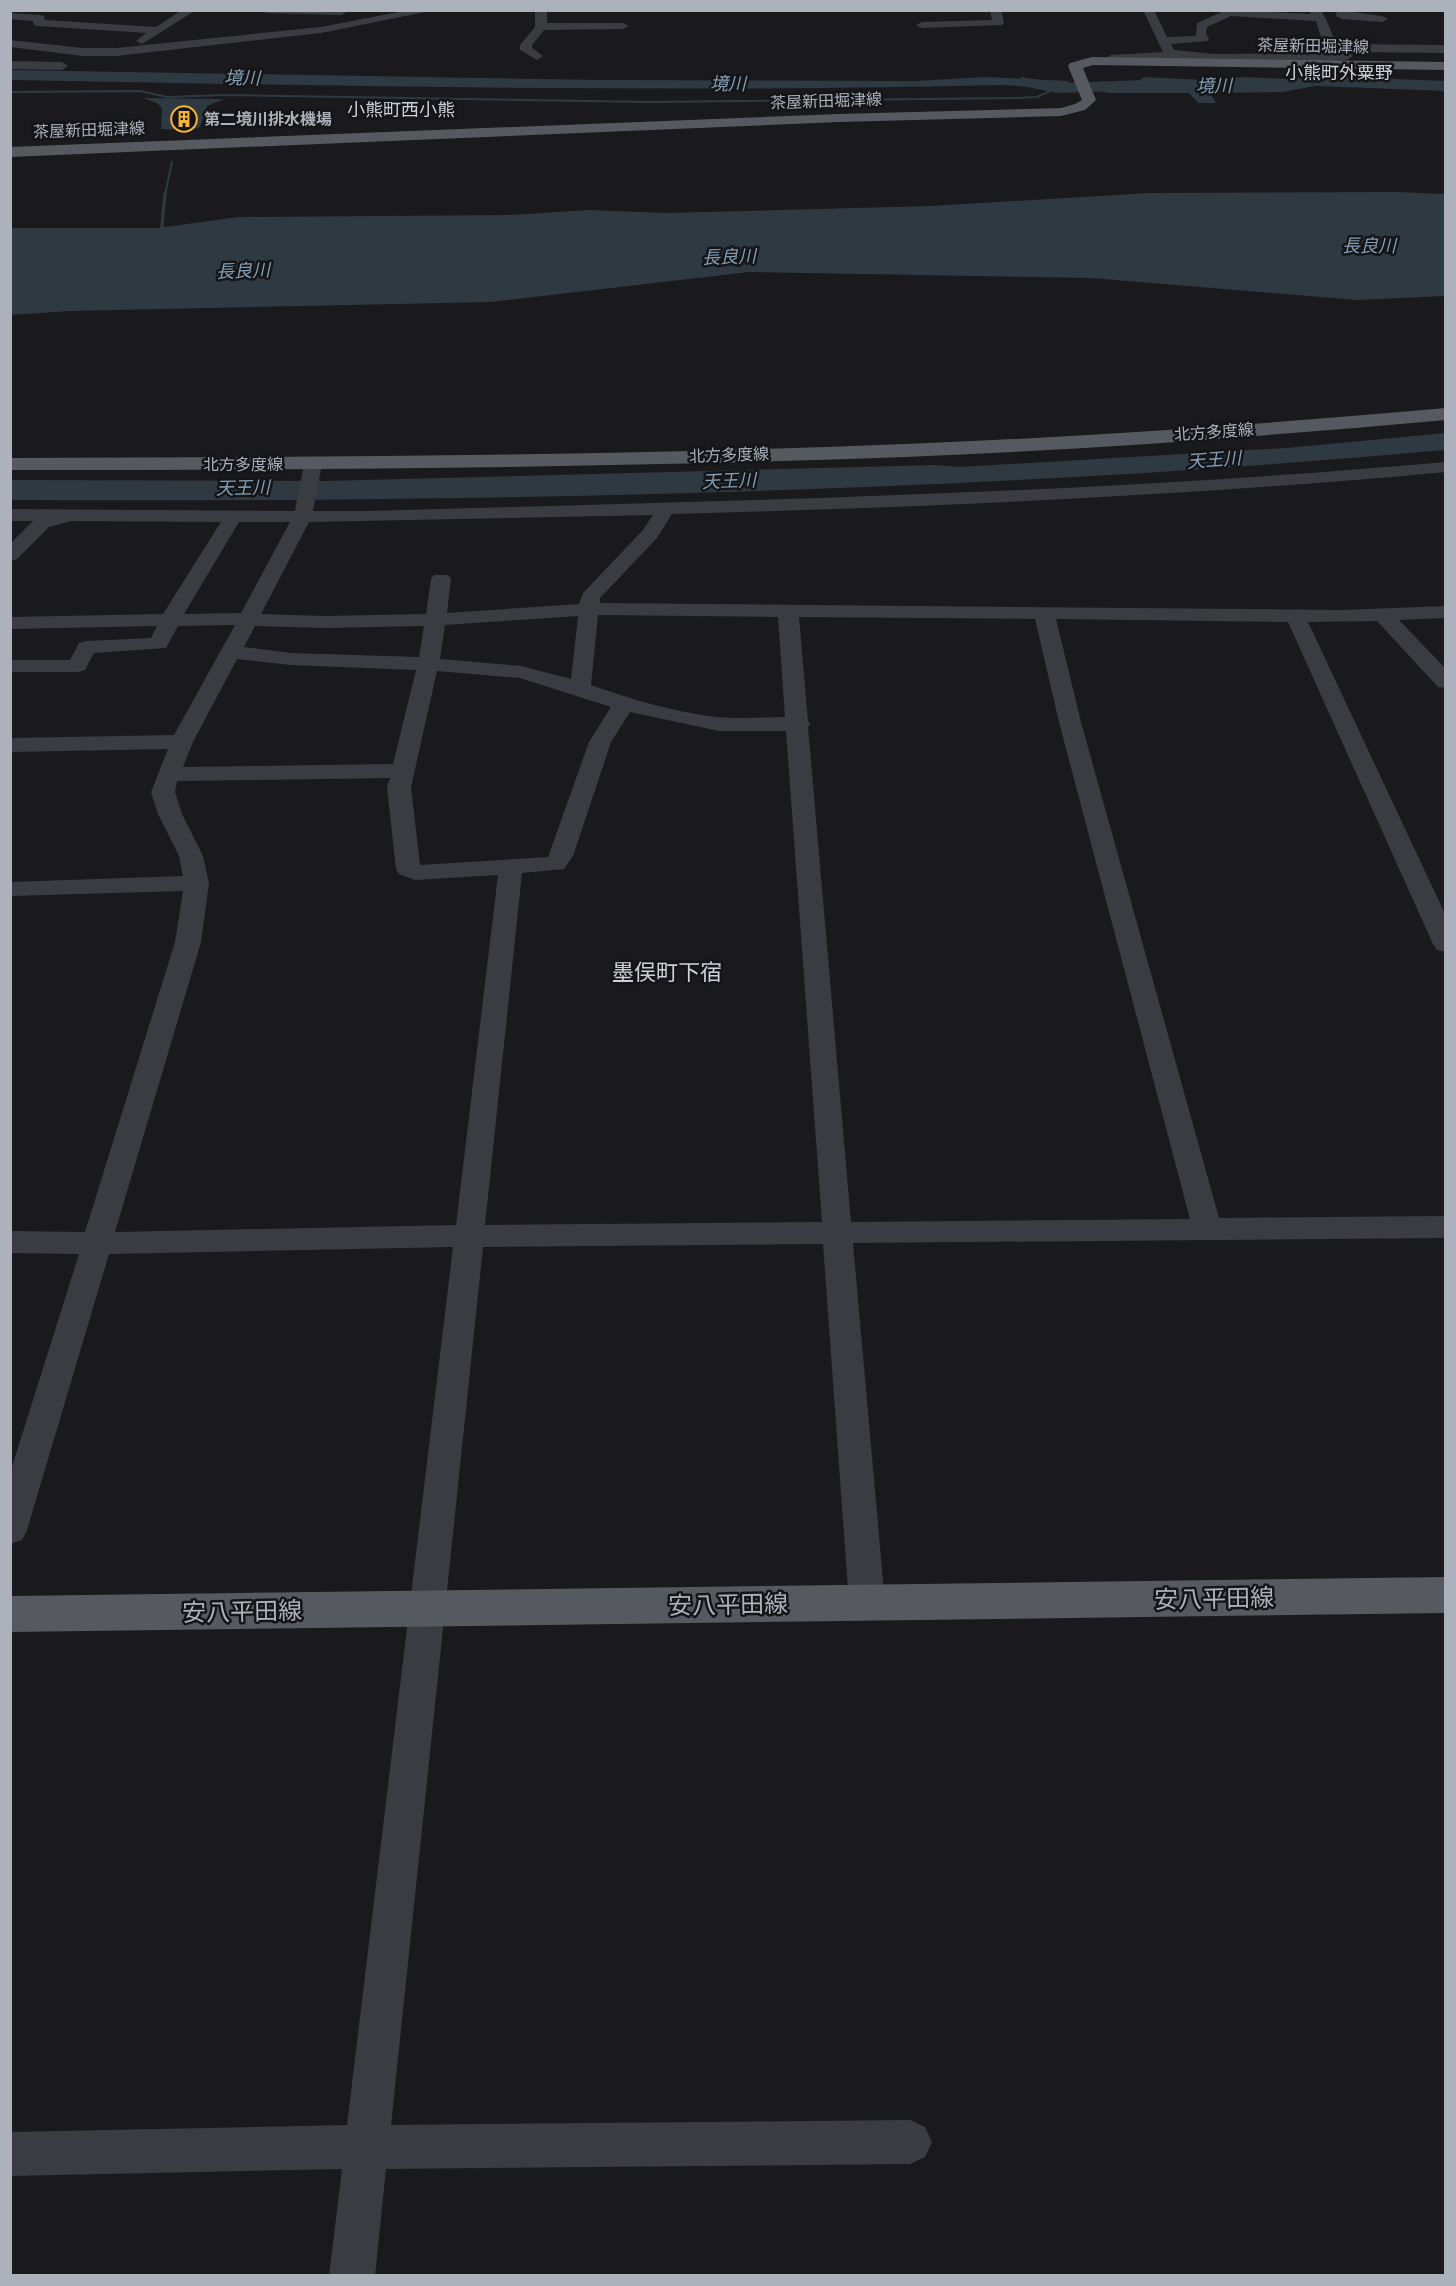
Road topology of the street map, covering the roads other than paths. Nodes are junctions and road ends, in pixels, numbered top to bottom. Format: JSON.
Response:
{"nodes":[{"id":1,"x":191,"y":10,"type":"edge"},
{"id":2,"x":266,"y":10,"type":"edge"},
{"id":3,"x":430,"y":10,"type":"edge"},
{"id":4,"x":541,"y":10,"type":"edge"},
{"id":5,"x":995,"y":10,"type":"edge"},
{"id":6,"x":1148,"y":10,"type":"edge"},
{"id":7,"x":1343,"y":10,"type":"edge"},
{"id":8,"x":315,"y":11,"type":"edge"},
{"id":9,"x":396,"y":12,"type":"edge"},
{"id":10,"x":1229,"y":12,"type":"edge"},
{"id":11,"x":1317,"y":14,"type":"edge"},
{"id":12,"x":1253,"y":15,"type":"junction"},
{"id":13,"x":10,"y":16,"type":"edge"},
{"id":14,"x":1282,"y":16,"type":"junction"},
{"id":15,"x":125,"y":18,"type":"dead end"},
{"id":16,"x":1382,"y":19,"type":"dead end"},
{"id":17,"x":38,"y":23,"type":"junction"},
{"id":18,"x":922,"y":25,"type":"dead end"},
{"id":19,"x":107,"y":26,"type":"junction"},
{"id":20,"x":623,"y":26,"type":"dead end"},
{"id":21,"x":541,"y":27,"type":"junction"},
{"id":22,"x":20,"y":29,"type":"dead end"},
{"id":23,"x":218,"y":29,"type":"dead end"},
{"id":24,"x":1251,"y":29,"type":"dead end"},
{"id":25,"x":1284,"y":30,"type":"dead end"},
{"id":26,"x":158,"y":31,"type":"junction"},
{"id":27,"x":1208,"y":39,"type":"junction"},
{"id":28,"x":209,"y":41,"type":"junction"},
{"id":29,"x":1163,"y":41,"type":"junction"},
{"id":30,"x":10,"y":43,"type":"edge"},
{"id":31,"x":160,"y":47,"type":"junction"},
{"id":32,"x":1340,"y":48,"type":"junction"},
{"id":33,"x":1446,"y":49,"type":"edge"},
{"id":34,"x":135,"y":50,"type":"junction"},
{"id":35,"x":1175,"y":55,"type":"junction"},
{"id":36,"x":537,"y":56,"type":"dead end"},
{"id":37,"x":1218,"y":58,"type":"junction"},
{"id":38,"x":150,"y":59,"type":"dead end"},
{"id":39,"x":1092,"y":61,"type":"junction"},
{"id":40,"x":10,"y":65,"type":"edge"},
{"id":41,"x":70,"y":66,"type":"dead end"},
{"id":42,"x":1446,"y":66,"type":"edge"},
{"id":43,"x":11,"y":152,"type":"edge"},
{"id":44,"x":1446,"y":414,"type":"edge"},
{"id":45,"x":10,"y":464,"type":"edge"},
{"id":46,"x":1446,"y":467,"type":"edge"},
{"id":47,"x":313,"y":468,"type":"junction"},
{"id":48,"x":667,"y":508,"type":"junction"},
{"id":49,"x":302,"y":514,"type":"junction"},
{"id":50,"x":10,"y":515,"type":"edge"},
{"id":51,"x":82,"y":515,"type":"junction"},
{"id":52,"x":233,"y":517,"type":"junction"},
{"id":53,"x":10,"y":555,"type":"edge"},
{"id":54,"x":441,"y":579,"type":"dead end"},
{"id":55,"x":588,"y":609,"type":"junction"},
{"id":56,"x":788,"y":611,"type":"junction"},
{"id":57,"x":1446,"y":612,"type":"edge"},
{"id":58,"x":1044,"y":613,"type":"junction"},
{"id":59,"x":1295,"y":615,"type":"junction"},
{"id":60,"x":1383,"y":615,"type":"junction"},
{"id":61,"x":170,"y":620,"type":"junction"},
{"id":62,"x":246,"y":620,"type":"junction"},
{"id":63,"x":435,"y":620,"type":"junction"},
{"id":64,"x":10,"y":623,"type":"edge"},
{"id":65,"x":231,"y":652,"type":"junction"},
{"id":66,"x":426,"y":664,"type":"junction"},
{"id":67,"x":10,"y":666,"type":"edge"},
{"id":68,"x":1446,"y":682,"type":"edge"},
{"id":69,"x":578,"y":688,"type":"junction"},
{"id":70,"x":624,"y":704,"type":"junction"},
{"id":71,"x":799,"y":724,"type":"junction"},
{"id":72,"x":182,"y":742,"type":"junction"},
{"id":73,"x":10,"y":745,"type":"edge"},
{"id":74,"x":403,"y":771,"type":"junction"},
{"id":75,"x":168,"y":774,"type":"junction"},
{"id":76,"x":512,"y":867,"type":"junction"},
{"id":77,"x":197,"y":883,"type":"junction"},
{"id":78,"x":10,"y":889,"type":"edge"},
{"id":79,"x":1446,"y":944,"type":"edge"},
{"id":80,"x":1446,"y":1227,"type":"edge"},
{"id":81,"x":1207,"y":1228,"type":"junction"},
{"id":82,"x":838,"y":1233,"type":"junction"},
{"id":83,"x":471,"y":1236,"type":"junction"},
{"id":84,"x":10,"y":1242,"type":"edge"},
{"id":85,"x":98,"y":1243,"type":"junction"},
{"id":86,"x":10,"y":1530,"type":"edge"},
{"id":87,"x":1446,"y":1595,"type":"edge"},
{"id":88,"x":867,"y":1604,"type":"junction"},
{"id":89,"x":427,"y":1610,"type":"junction"},
{"id":90,"x":10,"y":1614,"type":"edge"},
{"id":91,"x":910,"y":2142,"type":"dead end"},
{"id":92,"x":367,"y":2147,"type":"junction"},
{"id":93,"x":10,"y":2154,"type":"edge"},
{"id":94,"x":352,"y":2276,"type":"edge"}],
"edges":[{"from":1,"to":26,"type":"street"},
{"from":2,"to":8,"type":"street"},
{"from":3,"to":9,"type":"street"},
{"from":4,"to":21,"type":"street"},
{"from":5,"to":18,"type":"street"},
{"from":6,"to":29,"type":"street"},
{"from":7,"to":16,"type":"street"},
{"from":8,"to":9,"type":"street"},
{"from":9,"to":28,"type":"street"},
{"from":10,"to":12,"type":"street"},
{"from":10,"to":27,"type":"street"},
{"from":11,"to":14,"type":"street"},
{"from":11,"to":32,"type":"street"},
{"from":12,"to":14,"type":"street"},
{"from":12,"to":24,"type":"street"},
{"from":13,"to":17,"type":"street"},
{"from":14,"to":25,"type":"street"},
{"from":15,"to":19,"type":"street"},
{"from":17,"to":19,"type":"street"},
{"from":17,"to":22,"type":"street"},
{"from":19,"to":26,"type":"street"},
{"from":20,"to":21,"type":"street"},
{"from":21,"to":36,"type":"street"},
{"from":23,"to":28,"type":"street"},
{"from":26,"to":34,"type":"street"},
{"from":27,"to":29,"type":"street"},
{"from":27,"to":37,"type":"street"},
{"from":28,"to":31,"type":"street"},
{"from":29,"to":35,"type":"street"},
{"from":30,"to":34,"type":"street"},
{"from":31,"to":34,"type":"street"},
{"from":31,"to":38,"type":"street"},
{"from":32,"to":33,"type":"street"},
{"from":32,"to":37,"type":"street"},
{"from":35,"to":37,"type":"street"},
{"from":35,"to":39,"type":"street"},
{"from":39,"to":42,"type":"main road","name":"茶屋新田堀津線"},
{"from":39,"to":43,"type":"main road","name":"茶屋新田堀津線"},
{"from":40,"to":41,"type":"street"},
{"from":44,"to":47,"type":"main road","name":"北方多度線"},
{"from":45,"to":47,"type":"main road","name":"北方多度線"},
{"from":46,"to":48,"type":"street"},
{"from":47,"to":49,"type":"street"},
{"from":48,"to":49,"type":"street"},
{"from":48,"to":55,"type":"street"},
{"from":49,"to":52,"type":"street"},
{"from":49,"to":62,"type":"street"},
{"from":50,"to":51,"type":"street"},
{"from":51,"to":52,"type":"street"},
{"from":51,"to":53,"type":"street"},
{"from":52,"to":61,"type":"street"},
{"from":54,"to":63,"type":"street"},
{"from":55,"to":56,"type":"street"},
{"from":55,"to":63,"type":"street"},
{"from":55,"to":69,"type":"street"},
{"from":56,"to":58,"type":"street"},
{"from":56,"to":71,"type":"street"},
{"from":57,"to":60,"type":"street"},
{"from":58,"to":59,"type":"street"},
{"from":58,"to":81,"type":"street"},
{"from":59,"to":60,"type":"street"},
{"from":59,"to":79,"type":"street"},
{"from":60,"to":68,"type":"street"},
{"from":61,"to":62,"type":"street"},
{"from":61,"to":64,"type":"street"},
{"from":61,"to":67,"type":"street"},
{"from":62,"to":63,"type":"street"},
{"from":62,"to":65,"type":"street"},
{"from":63,"to":66,"type":"street"},
{"from":65,"to":66,"type":"street"},
{"from":65,"to":72,"type":"street"},
{"from":66,"to":69,"type":"street"},
{"from":66,"to":74,"type":"street"},
{"from":69,"to":70,"type":"street"},
{"from":70,"to":71,"type":"street"},
{"from":70,"to":76,"type":"street"},
{"from":71,"to":82,"type":"street"},
{"from":72,"to":73,"type":"street"},
{"from":72,"to":75,"type":"street"},
{"from":74,"to":75,"type":"street"},
{"from":74,"to":76,"type":"street"},
{"from":75,"to":77,"type":"street"},
{"from":76,"to":83,"type":"street"},
{"from":77,"to":78,"type":"street"},
{"from":77,"to":85,"type":"street"},
{"from":80,"to":81,"type":"street"},
{"from":81,"to":82,"type":"street"},
{"from":82,"to":83,"type":"street"},
{"from":82,"to":88,"type":"street"},
{"from":83,"to":85,"type":"street"},
{"from":83,"to":89,"type":"street"},
{"from":84,"to":85,"type":"street"},
{"from":85,"to":86,"type":"street"},
{"from":87,"to":88,"type":"main road","name":"安八平田線"},
{"from":88,"to":89,"type":"main road","name":"安八平田線"},
{"from":89,"to":90,"type":"main road","name":"安八平田線"},
{"from":89,"to":92,"type":"street"},
{"from":91,"to":92,"type":"street"},
{"from":92,"to":93,"type":"street"},
{"from":92,"to":94,"type":"street"}]}
